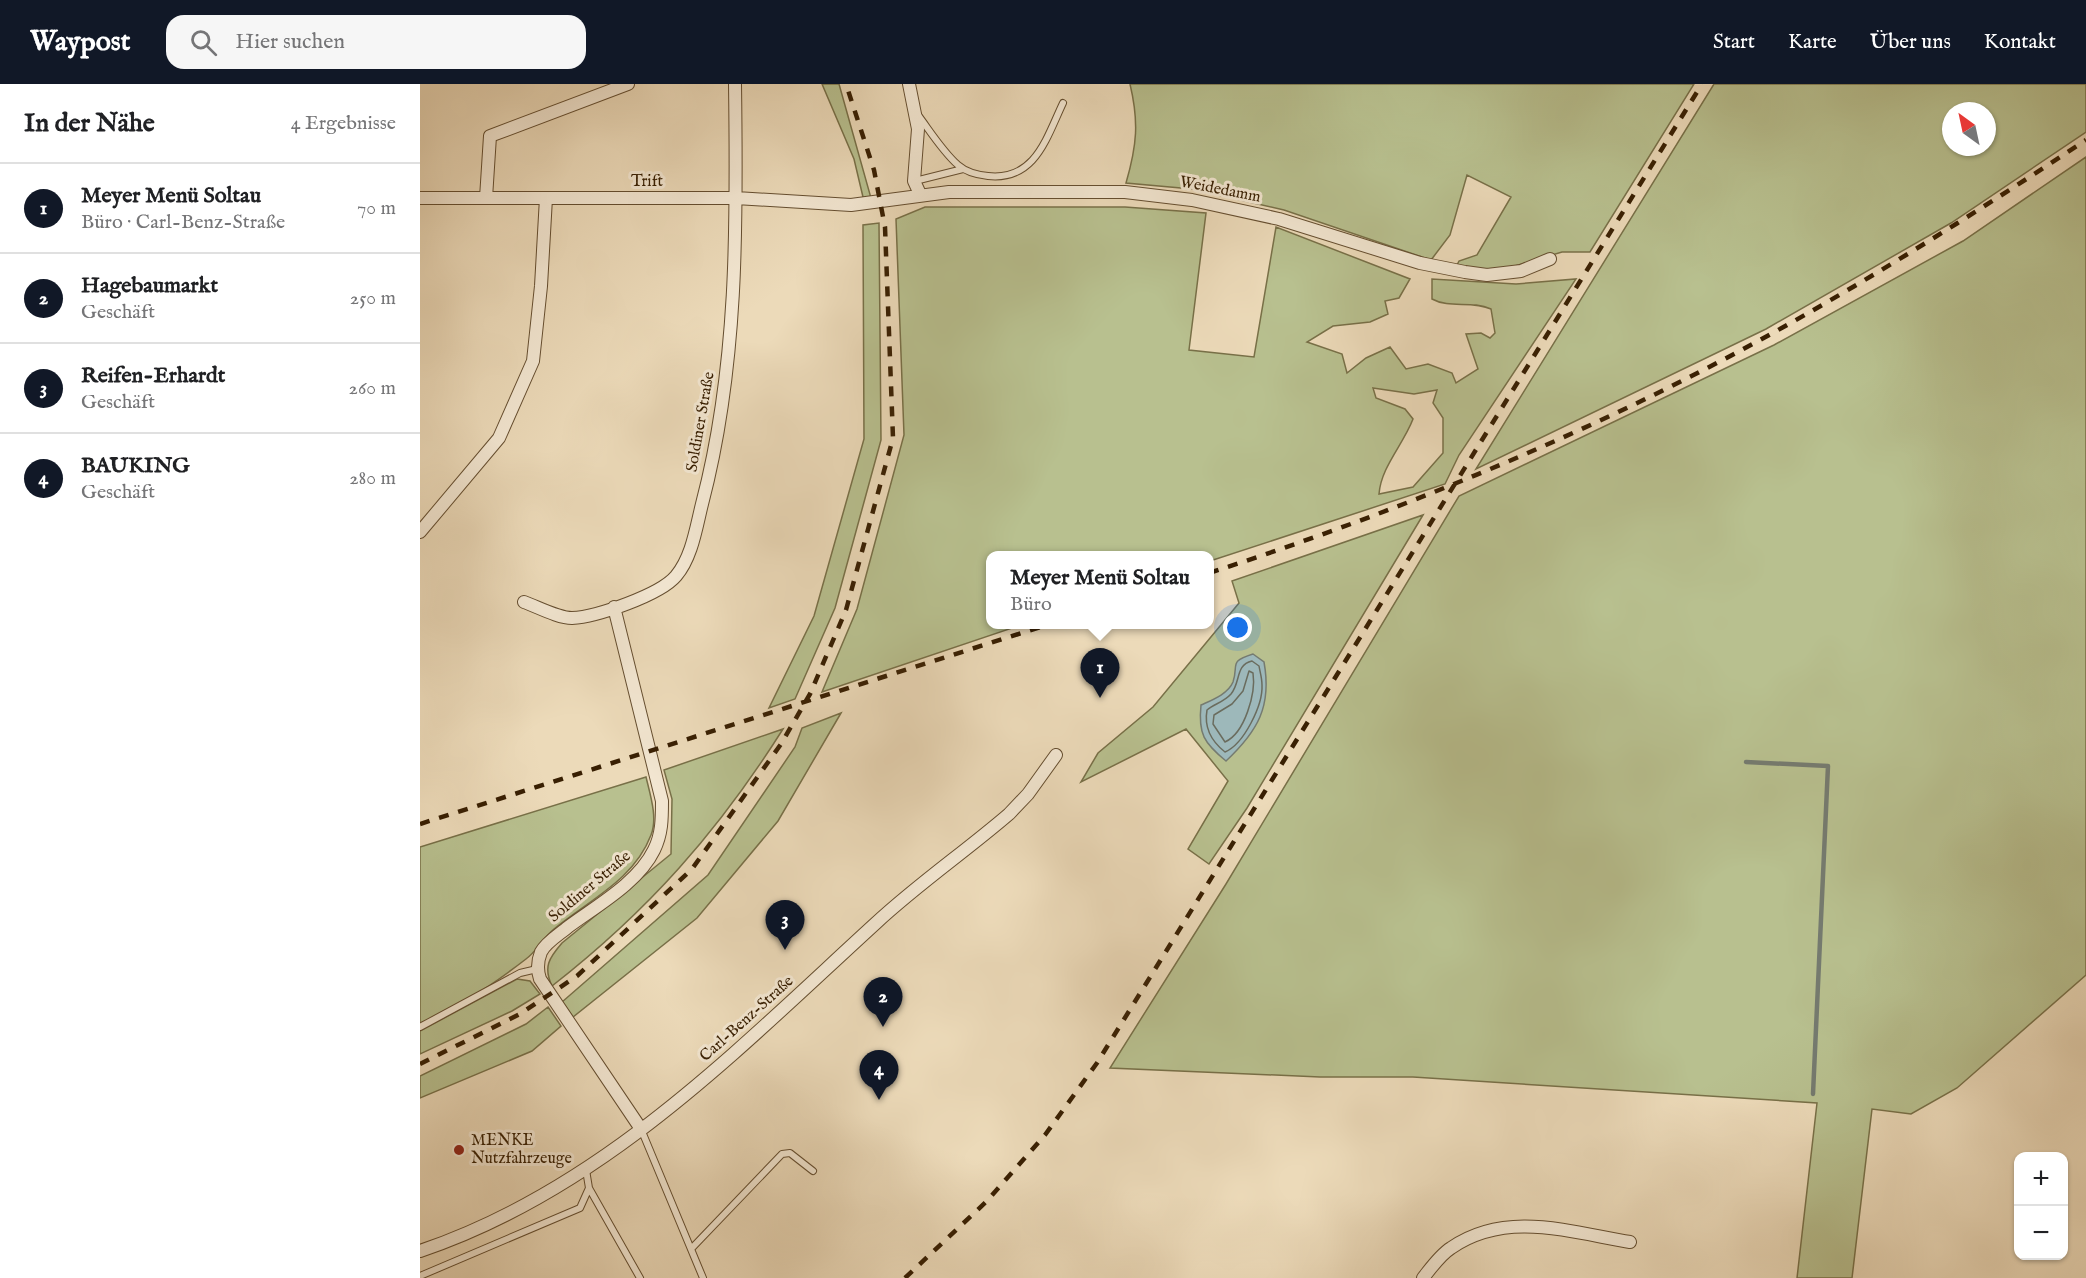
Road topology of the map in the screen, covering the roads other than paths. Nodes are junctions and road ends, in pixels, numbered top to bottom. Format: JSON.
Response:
{"nodes":[{"id":1,"x":628,"y":84,"type":"edge"},
{"id":2,"x":735,"y":84,"type":"edge"},
{"id":3,"x":909,"y":84,"type":"edge"},
{"id":4,"x":1063,"y":103,"type":"dead end"},
{"id":5,"x":914,"y":109,"type":"junction"},
{"id":6,"x":963,"y":169,"type":"junction"},
{"id":7,"x":914,"y":181,"type":"junction"},
{"id":8,"x":920,"y":194,"type":"junction"},
{"id":9,"x":420,"y":198,"type":"edge"},
{"id":10,"x":486,"y":198,"type":"junction"},
{"id":11,"x":546,"y":198,"type":"junction"},
{"id":12,"x":736,"y":198,"type":"junction"},
{"id":13,"x":874,"y":204,"type":"joint"},
{"id":14,"x":1550,"y":259,"type":"dead end"},
{"id":15,"x":420,"y":532,"type":"edge"},
{"id":16,"x":524,"y":602,"type":"dead end"},
{"id":17,"x":614,"y":608,"type":"junction"},
{"id":18,"x":1056,"y":756,"type":"dead end"},
{"id":19,"x":537,"y":969,"type":"junction"},
{"id":20,"x":420,"y":1027,"type":"edge"},
{"id":21,"x":641,"y":1129,"type":"junction"},
{"id":22,"x":586,"y":1170,"type":"junction"},
{"id":23,"x":813,"y":1171,"type":"dead end"},
{"id":24,"x":589,"y":1188,"type":"junction"},
{"id":25,"x":1630,"y":1242,"type":"dead end"},
{"id":26,"x":691,"y":1249,"type":"junction"},
{"id":27,"x":420,"y":1251,"type":"edge"},
{"id":28,"x":420,"y":1276,"type":"edge"},
{"id":29,"x":640,"y":1278,"type":"edge"},
{"id":30,"x":703,"y":1278,"type":"edge"},
{"id":31,"x":1422,"y":1278,"type":"edge"}],
"edges":[{"from":1,"to":10,"type":"street"},
{"from":2,"to":12,"type":"street","name":"Soldiner Straße"},
{"from":3,"to":5,"type":"street"},
{"from":4,"to":6,"type":"lane"},
{"from":5,"to":6,"type":"lane"},
{"from":5,"to":7,"type":"street"},
{"from":6,"to":7,"type":"lane"},
{"from":7,"to":8,"type":"street"},
{"from":8,"to":13,"type":"street","name":"Weidedamm"},
{"from":8,"to":14,"type":"street","name":"Weidedamm"},
{"from":9,"to":10,"type":"street","name":"Trift"},
{"from":10,"to":11,"type":"street","name":"Trift"},
{"from":11,"to":12,"type":"street","name":"Trift"},
{"from":11,"to":15,"type":"street"},
{"from":12,"to":13,"type":"street","name":"Trift"},
{"from":12,"to":17,"type":"street","name":"Soldiner Straße"},
{"from":16,"to":17,"type":"street","name":"Soldiner Straße"},
{"from":17,"to":19,"type":"street","name":"Soldiner Straße"},
{"from":18,"to":21,"type":"street","name":"Carl-Benz-Straße"},
{"from":19,"to":20,"type":"lane"},
{"from":19,"to":21,"type":"street"},
{"from":21,"to":22,"type":"street","name":"Carl-Benz-Straße"},
{"from":21,"to":26,"type":"lane"},
{"from":22,"to":24,"type":"lane"},
{"from":22,"to":27,"type":"street","name":"Carl-Benz-Straße"},
{"from":23,"to":26,"type":"lane"},
{"from":24,"to":28,"type":"lane"},
{"from":24,"to":29,"type":"lane"},
{"from":25,"to":31,"type":"street"},
{"from":26,"to":30,"type":"lane"}]}
